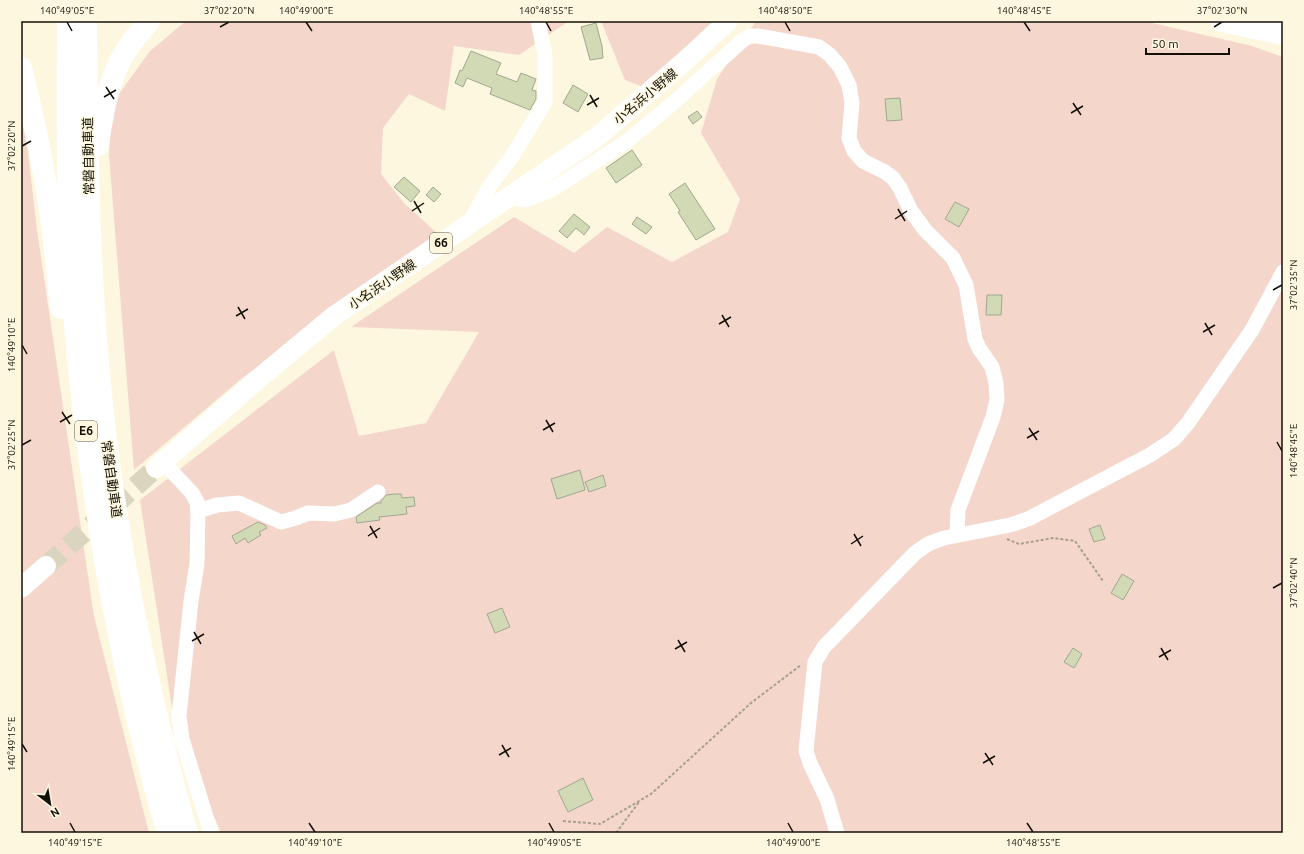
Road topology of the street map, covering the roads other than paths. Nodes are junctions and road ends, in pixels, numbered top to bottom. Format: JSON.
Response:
{"nodes":[{"id":1,"x":68,"y":21,"type":"edge"},
{"id":2,"x":86,"y":21,"type":"edge"},
{"id":3,"x":149,"y":21,"type":"edge"},
{"id":4,"x":538,"y":21,"type":"edge"},
{"id":5,"x":728,"y":21,"type":"edge"},
{"id":6,"x":1222,"y":21,"type":"edge"},
{"id":7,"x":1283,"y":34,"type":"edge"},
{"id":8,"x":21,"y":68,"type":"edge"},
{"id":9,"x":509,"y":197,"type":"junction"},
{"id":10,"x":468,"y":224,"type":"junction"},
{"id":11,"x":1283,"y":272,"type":"edge"},
{"id":12,"x":102,"y":406,"type":"junction"},
{"id":13,"x":160,"y":465,"type":"joint"},
{"id":14,"x":378,"y":492,"type":"dead end"},
{"id":15,"x":198,"y":511,"type":"junction"},
{"id":16,"x":98,"y":514,"type":"junction"},
{"id":17,"x":956,"y":535,"type":"junction"},
{"id":18,"x":46,"y":566,"type":"tunnel mouth"},
{"id":19,"x":21,"y":588,"type":"edge"},
{"id":20,"x":168,"y":833,"type":"edge"},
{"id":21,"x":187,"y":833,"type":"edge"},
{"id":22,"x":211,"y":833,"type":"edge"},
{"id":23,"x":837,"y":833,"type":"edge"}],
"edges":[{"from":1,"to":16,"type":"highway","name":"常磐自動車道","number":"E6"},
{"from":2,"to":12,"type":"highway","name":"常磐自動車道","number":"E6"},
{"from":3,"to":12,"type":"highway"},
{"from":4,"to":10,"type":"street"},
{"from":5,"to":9,"type":"main road","name":"小名浜小野線","number":"66"},
{"from":6,"to":7,"type":"highway"},
{"from":8,"to":16,"type":"highway"},
{"from":9,"to":10,"type":"main road","name":"小名浜小野線","number":"66"},
{"from":9,"to":17,"type":"street"},
{"from":10,"to":13,"type":"main road","name":"小名浜小野線","number":"66"},
{"from":11,"to":17,"type":"street"},
{"from":12,"to":21,"type":"highway","name":"常磐自動車道","number":"E6"},
{"from":13,"to":15,"type":"street"},
{"from":14,"to":15,"type":"street"},
{"from":15,"to":22,"type":"street"},
{"from":16,"to":20,"type":"highway","name":"常磐自動車道","number":"E6"},
{"from":17,"to":23,"type":"street"},
{"from":18,"to":19,"type":"main road"}]}
